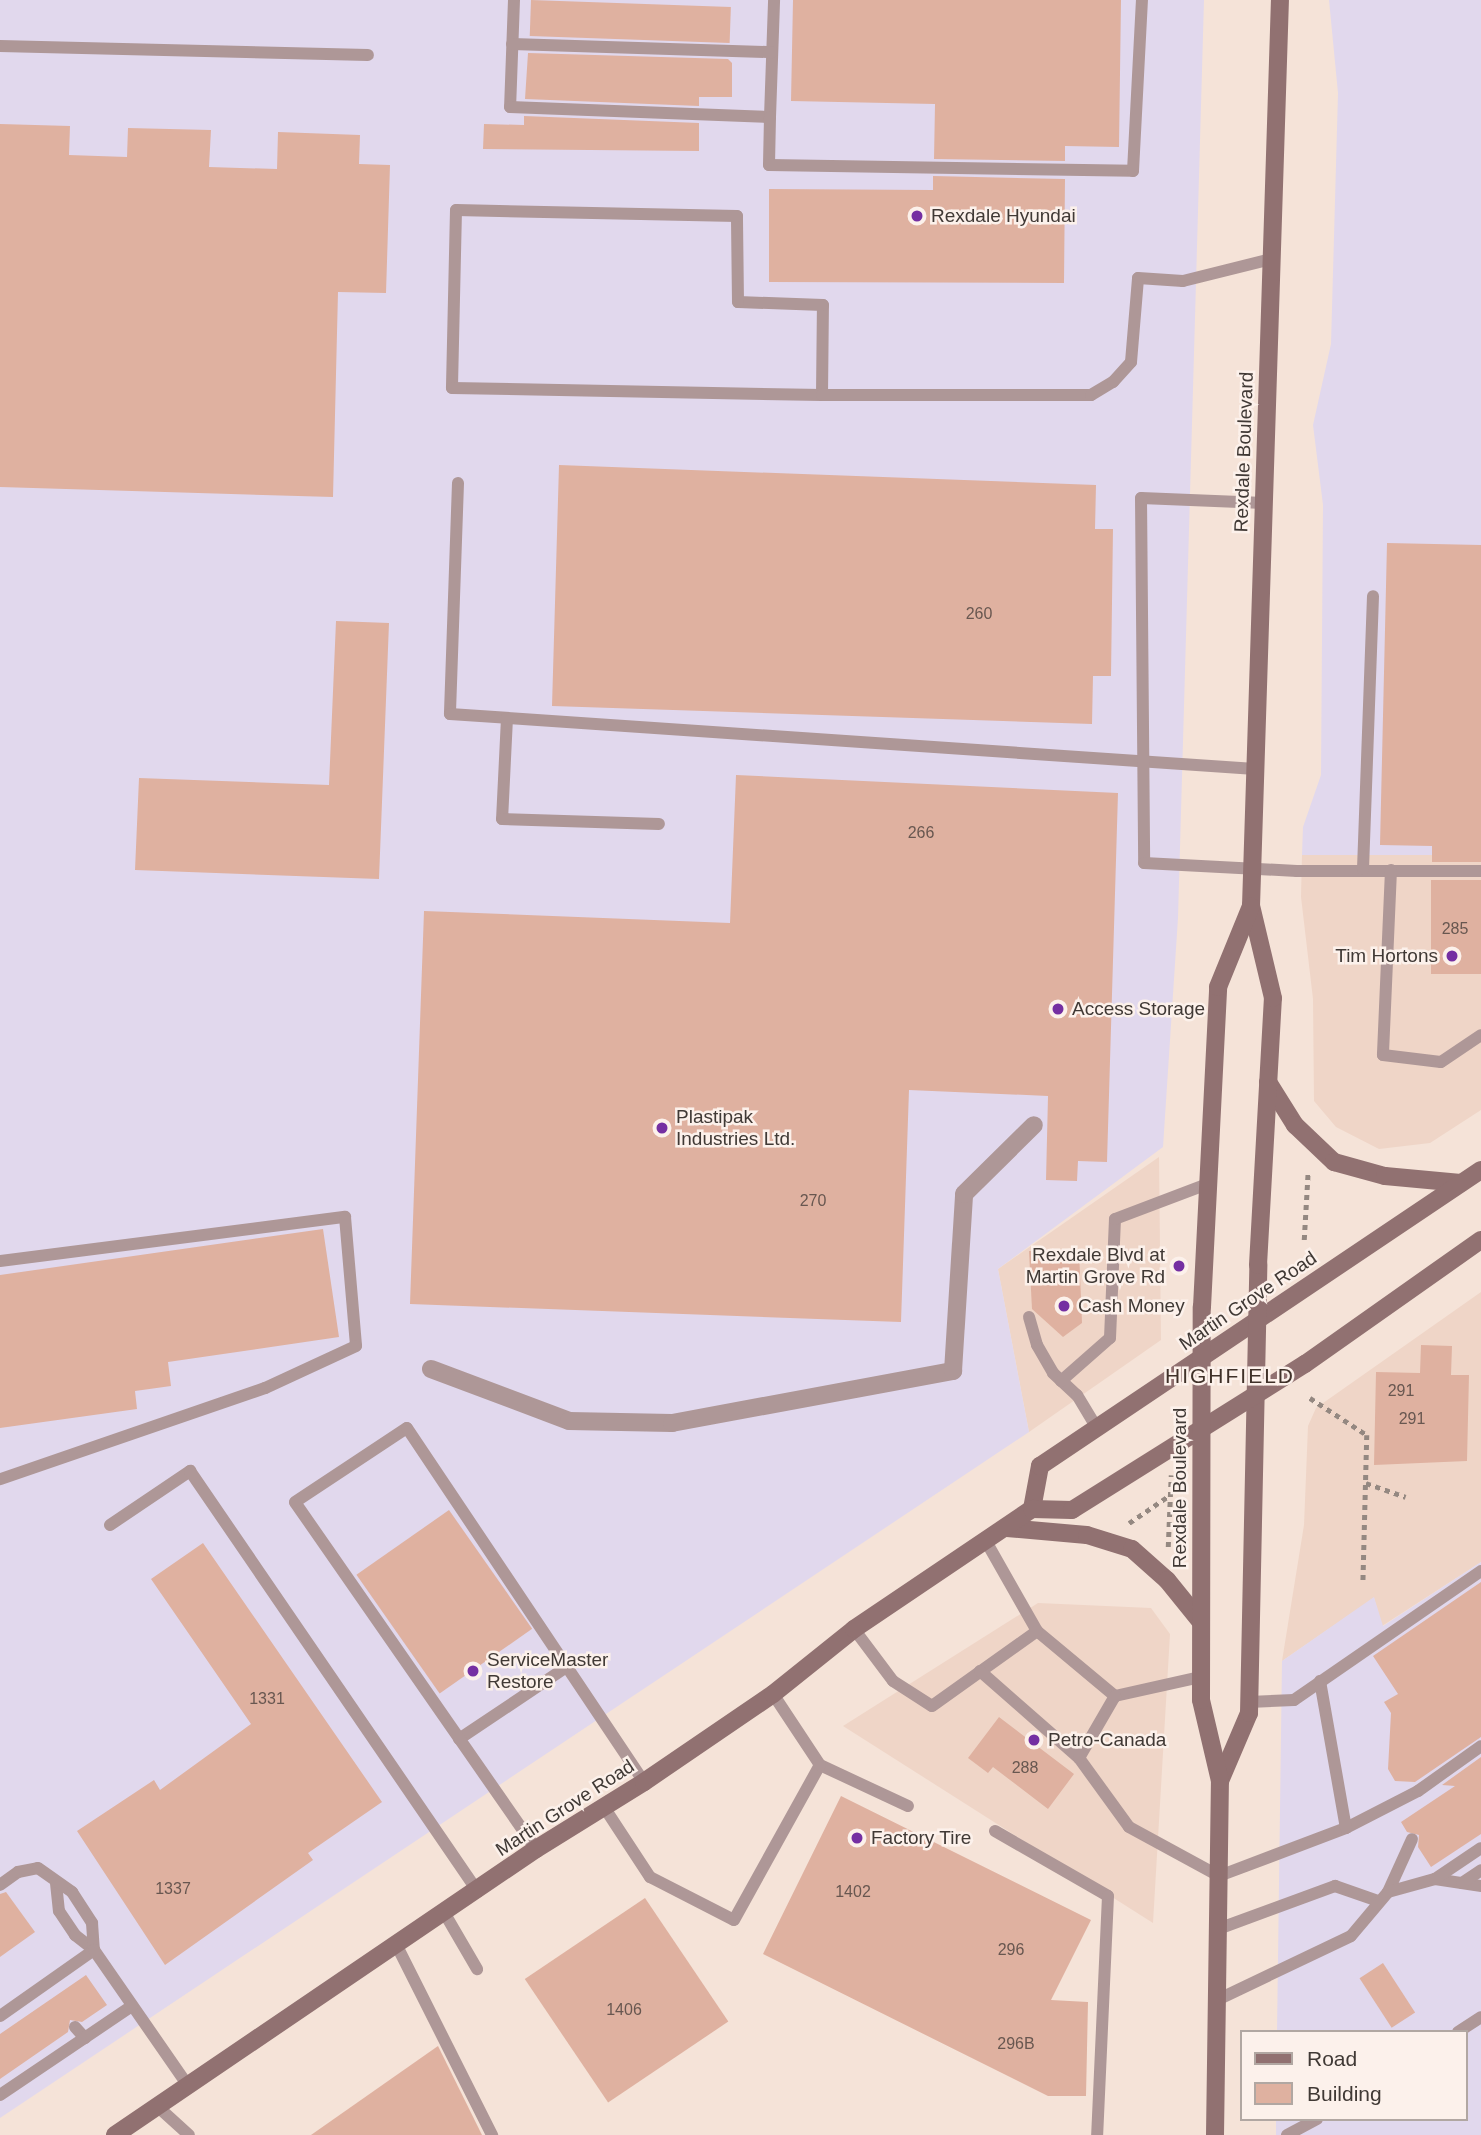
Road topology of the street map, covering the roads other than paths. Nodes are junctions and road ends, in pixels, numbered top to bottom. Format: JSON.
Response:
{"nodes":[{"id":1,"x":514,"y":0,"type":"edge"},
{"id":2,"x":774,"y":0,"type":"edge"},
{"id":3,"x":1142,"y":0,"type":"edge"},
{"id":4,"x":1280,"y":0,"type":"edge"},
{"id":5,"x":512,"y":44,"type":"junction"},
{"id":6,"x":0,"y":46,"type":"edge"},
{"id":7,"x":772,"y":52,"type":"junction"},
{"id":8,"x":368,"y":55,"type":"dead end"},
{"id":9,"x":770,"y":117,"type":"junction"},
{"id":10,"x":1271,"y":259,"type":"junction"},
{"id":11,"x":822,"y":395,"type":"junction"},
{"id":12,"x":458,"y":483,"type":"dead end"},
{"id":13,"x":1264,"y":503,"type":"junction"},
{"id":14,"x":1373,"y":596,"type":"dead end"},
{"id":15,"x":507,"y":718,"type":"junction"},
{"id":16,"x":1142,"y":760,"type":"junction"},
{"id":17,"x":1255,"y":769,"type":"junction"},
{"id":18,"x":659,"y":824,"type":"dead end"},
{"id":19,"x":1252,"y":867,"type":"junction"},
{"id":20,"x":1363,"y":869,"type":"junction"},
{"id":21,"x":1391,"y":870,"type":"junction"},
{"id":22,"x":1481,"y":871,"type":"edge"},
{"id":23,"x":1251,"y":906,"type":"junction"},
{"id":24,"x":1481,"y":1035,"type":"edge"},
{"id":25,"x":1268,"y":1082,"type":"junction"},
{"id":26,"x":1034,"y":1125,"type":"dead end"},
{"id":27,"x":1481,"y":1170,"type":"edge"},
{"id":28,"x":1210,"y":1183,"type":"junction"},
{"id":29,"x":1461,"y":1183,"type":"junction"},
{"id":30,"x":1481,"y":1240,"type":"edge"},
{"id":31,"x":0,"y":1261,"type":"edge"},
{"id":32,"x":1029,"y":1317,"type":"dead end"},
{"id":33,"x":1257,"y":1321,"type":"junction"},
{"id":34,"x":1201,"y":1358,"type":"junction"},
{"id":35,"x":431,"y":1369,"type":"dead end"},
{"id":36,"x":1061,"y":1381,"type":"junction"},
{"id":37,"x":1256,"y":1393,"type":"junction"},
{"id":38,"x":1097,"y":1428,"type":"junction"},
{"id":39,"x":1201,"y":1431,"type":"junction"},
{"id":40,"x":0,"y":1479,"type":"edge"},
{"id":41,"x":1032,"y":1509,"type":"junction"},
{"id":42,"x":110,"y":1525,"type":"dead end"},
{"id":43,"x":1007,"y":1528,"type":"junction"},
{"id":44,"x":987,"y":1543,"type":"junction"},
{"id":45,"x":1481,"y":1570,"type":"edge"},
{"id":46,"x":1201,"y":1622,"type":"junction"},
{"id":47,"x":854,"y":1629,"type":"junction"},
{"id":48,"x":1037,"y":1632,"type":"junction"},
{"id":49,"x":568,"y":1666,"type":"junction"},
{"id":50,"x":980,"y":1671,"type":"junction"},
{"id":51,"x":1201,"y":1677,"type":"junction"},
{"id":52,"x":1320,"y":1681,"type":"junction"},
{"id":53,"x":773,"y":1694,"type":"junction"},
{"id":54,"x":1115,"y":1696,"type":"junction"},
{"id":55,"x":1249,"y":1702,"type":"junction"},
{"id":56,"x":459,"y":1739,"type":"junction"},
{"id":57,"x":1481,"y":1746,"type":"edge"},
{"id":58,"x":1079,"y":1758,"type":"junction"},
{"id":59,"x":820,"y":1765,"type":"junction"},
{"id":60,"x":1220,"y":1781,"type":"junction"},
{"id":61,"x":644,"y":1782,"type":"junction"},
{"id":62,"x":908,"y":1806,"type":"dead end"},
{"id":63,"x":604,"y":1807,"type":"junction"},
{"id":64,"x":1346,"y":1828,"type":"junction"},
{"id":65,"x":995,"y":1831,"type":"dead end"},
{"id":66,"x":1412,"y":1839,"type":"dead end"},
{"id":67,"x":1481,"y":1848,"type":"edge"},
{"id":68,"x":536,"y":1849,"type":"junction"},
{"id":69,"x":1481,"y":1870,"type":"edge"},
{"id":70,"x":1219,"y":1876,"type":"junction"},
{"id":71,"x":1436,"y":1879,"type":"junction"},
{"id":72,"x":56,"y":1883,"type":"junction"},
{"id":73,"x":1462,"y":1883,"type":"junction"},
{"id":74,"x":0,"y":1885,"type":"edge"},
{"id":75,"x":1481,"y":1886,"type":"edge"},
{"id":76,"x":478,"y":1892,"type":"junction"},
{"id":77,"x":1388,"y":1892,"type":"junction"},
{"id":78,"x":1378,"y":1901,"type":"junction"},
{"id":79,"x":445,"y":1914,"type":"junction"},
{"id":80,"x":1218,"y":1929,"type":"junction"},
{"id":81,"x":397,"y":1945,"type":"junction"},
{"id":82,"x":94,"y":1950,"type":"junction"},
{"id":83,"x":477,"y":1969,"type":"dead end"},
{"id":84,"x":45,"y":1985,"type":"junction"},
{"id":85,"x":54,"y":1997,"type":"dead end"},
{"id":86,"x":1217,"y":2000,"type":"junction"},
{"id":87,"x":132,"y":2006,"type":"junction"},
{"id":88,"x":14,"y":2007,"type":"junction"},
{"id":89,"x":0,"y":2017,"type":"edge"},
{"id":90,"x":1481,"y":2017,"type":"edge"},
{"id":91,"x":23,"y":2019,"type":"dead end"},
{"id":92,"x":75,"y":2027,"type":"dead end"},
{"id":93,"x":1461,"y":2030,"type":"edge"},
{"id":94,"x":85,"y":2038,"type":"junction"},
{"id":95,"x":188,"y":2086,"type":"junction"},
{"id":96,"x":0,"y":2095,"type":"edge"},
{"id":97,"x":157,"y":2106,"type":"junction"},
{"id":98,"x":1313,"y":2121,"type":"edge"},
{"id":99,"x":115,"y":2135,"type":"edge"},
{"id":100,"x":189,"y":2135,"type":"edge"},
{"id":101,"x":492,"y":2135,"type":"edge"},
{"id":102,"x":1097,"y":2135,"type":"edge"},
{"id":103,"x":1215,"y":2135,"type":"edge"},
{"id":104,"x":1287,"y":2135,"type":"edge"}],
"edges":[{"from":1,"to":5,"type":"lane"},
{"from":2,"to":7,"type":"lane"},
{"from":3,"to":9,"type":"lane"},
{"from":4,"to":10,"type":"main road","name":"Rexdale Boulevard"},
{"from":5,"to":7,"type":"lane"},
{"from":5,"to":9,"type":"lane"},
{"from":6,"to":8,"type":"lane"},
{"from":7,"to":9,"type":"lane"},
{"from":10,"to":11,"type":"lane"},
{"from":10,"to":13,"type":"main road","name":"Rexdale Boulevard"},
{"from":11,"to":11,"type":"lane"},
{"from":12,"to":15,"type":"lane"},
{"from":13,"to":16,"type":"lane"},
{"from":13,"to":17,"type":"main road","name":"Rexdale Boulevard"},
{"from":14,"to":20,"type":"lane"},
{"from":15,"to":16,"type":"lane"},
{"from":15,"to":18,"type":"lane"},
{"from":16,"to":17,"type":"lane"},
{"from":16,"to":19,"type":"lane"},
{"from":17,"to":19,"type":"main road","name":"Rexdale Boulevard"},
{"from":19,"to":20,"type":"lane"},
{"from":19,"to":23,"type":"main road","name":"Rexdale Boulevard"},
{"from":20,"to":21,"type":"lane"},
{"from":21,"to":22,"type":"lane"},
{"from":21,"to":24,"type":"lane"},
{"from":23,"to":25,"type":"main road","name":"Rexdale Boulevard"},
{"from":23,"to":28,"type":"main road","name":"Rexdale Boulevard"},
{"from":25,"to":29,"type":"main road"},
{"from":25,"to":33,"type":"main road","name":"Rexdale Boulevard"},
{"from":26,"to":35,"type":"street"},
{"from":27,"to":29,"type":"main road","name":"Martin Grove Road"},
{"from":28,"to":34,"type":"main road","name":"Rexdale Boulevard"},
{"from":28,"to":36,"type":"lane"},
{"from":29,"to":33,"type":"main road","name":"Martin Grove Road"},
{"from":30,"to":37,"type":"main road"},
{"from":31,"to":40,"type":"lane"},
{"from":32,"to":36,"type":"lane"},
{"from":33,"to":34,"type":"main road","name":"Martin Grove Road"},
{"from":33,"to":37,"type":"main road","name":"Rexdale Boulevard"},
{"from":34,"to":38,"type":"main road","name":"Martin Grove Road"},
{"from":34,"to":39,"type":"main road","name":"Rexdale Boulevard"},
{"from":36,"to":38,"type":"lane"},
{"from":37,"to":39,"type":"main road"},
{"from":37,"to":55,"type":"main road","name":"Rexdale Boulevard"},
{"from":38,"to":41,"type":"main road","name":"Martin Grove Road"},
{"from":39,"to":41,"type":"main road"},
{"from":39,"to":46,"type":"main road","name":"Rexdale Boulevard"},
{"from":41,"to":43,"type":"main road","name":"Martin Grove Road"},
{"from":42,"to":76,"type":"lane"},
{"from":43,"to":44,"type":"main road","name":"Martin Grove Road"},
{"from":43,"to":46,"type":"main road"},
{"from":44,"to":47,"type":"main road","name":"Martin Grove Road"},
{"from":44,"to":48,"type":"lane"},
{"from":45,"to":52,"type":"lane"},
{"from":46,"to":51,"type":"main road","name":"Rexdale Boulevard"},
{"from":47,"to":50,"type":"lane"},
{"from":47,"to":53,"type":"main road","name":"Martin Grove Road"},
{"from":48,"to":50,"type":"lane"},
{"from":48,"to":54,"type":"lane"},
{"from":49,"to":56,"type":"lane"},
{"from":49,"to":56,"type":"lane"},
{"from":49,"to":61,"type":"lane"},
{"from":50,"to":58,"type":"lane"},
{"from":51,"to":54,"type":"lane"},
{"from":51,"to":60,"type":"main road","name":"Rexdale Boulevard"},
{"from":52,"to":55,"type":"lane"},
{"from":52,"to":64,"type":"lane"},
{"from":53,"to":59,"type":"lane"},
{"from":53,"to":61,"type":"main road","name":"Martin Grove Road"},
{"from":54,"to":58,"type":"lane"},
{"from":55,"to":60,"type":"main road","name":"Rexdale Boulevard"},
{"from":56,"to":68,"type":"lane"},
{"from":57,"to":64,"type":"lane"},
{"from":58,"to":70,"type":"lane"},
{"from":59,"to":62,"type":"lane"},
{"from":59,"to":63,"type":"lane"},
{"from":60,"to":70,"type":"main road","name":"Rexdale Boulevard"},
{"from":61,"to":63,"type":"main road","name":"Martin Grove Road"},
{"from":63,"to":68,"type":"main road","name":"Martin Grove Road"},
{"from":64,"to":70,"type":"lane"},
{"from":65,"to":102,"type":"lane"},
{"from":66,"to":77,"type":"lane"},
{"from":67,"to":71,"type":"lane"},
{"from":68,"to":76,"type":"main road","name":"Martin Grove Road"},
{"from":69,"to":73,"type":"lane"},
{"from":70,"to":80,"type":"main road","name":"Rexdale Boulevard"},
{"from":71,"to":73,"type":"lane"},
{"from":71,"to":77,"type":"lane"},
{"from":72,"to":74,"type":"lane"},
{"from":72,"to":82,"type":"lane"},
{"from":72,"to":82,"type":"lane"},
{"from":73,"to":75,"type":"lane"},
{"from":76,"to":79,"type":"main road","name":"Martin Grove Road"},
{"from":77,"to":78,"type":"lane"},
{"from":78,"to":80,"type":"lane"},
{"from":78,"to":86,"type":"lane"},
{"from":79,"to":81,"type":"main road","name":"Martin Grove Road"},
{"from":79,"to":83,"type":"lane"},
{"from":80,"to":86,"type":"main road","name":"Rexdale Boulevard"},
{"from":81,"to":95,"type":"main road","name":"Martin Grove Road"},
{"from":81,"to":101,"type":"lane"},
{"from":82,"to":84,"type":"lane"},
{"from":82,"to":87,"type":"lane"},
{"from":84,"to":85,"type":"lane"},
{"from":84,"to":88,"type":"lane"},
{"from":86,"to":103,"type":"main road","name":"Rexdale Boulevard"},
{"from":87,"to":94,"type":"lane"},
{"from":87,"to":95,"type":"lane"},
{"from":88,"to":89,"type":"lane"},
{"from":88,"to":91,"type":"lane"},
{"from":90,"to":93,"type":"lane"},
{"from":92,"to":94,"type":"lane"},
{"from":94,"to":96,"type":"lane"},
{"from":95,"to":97,"type":"main road","name":"Martin Grove Road"},
{"from":97,"to":99,"type":"main road","name":"Martin Grove Road"},
{"from":97,"to":100,"type":"lane"},
{"from":98,"to":104,"type":"lane"}]}
